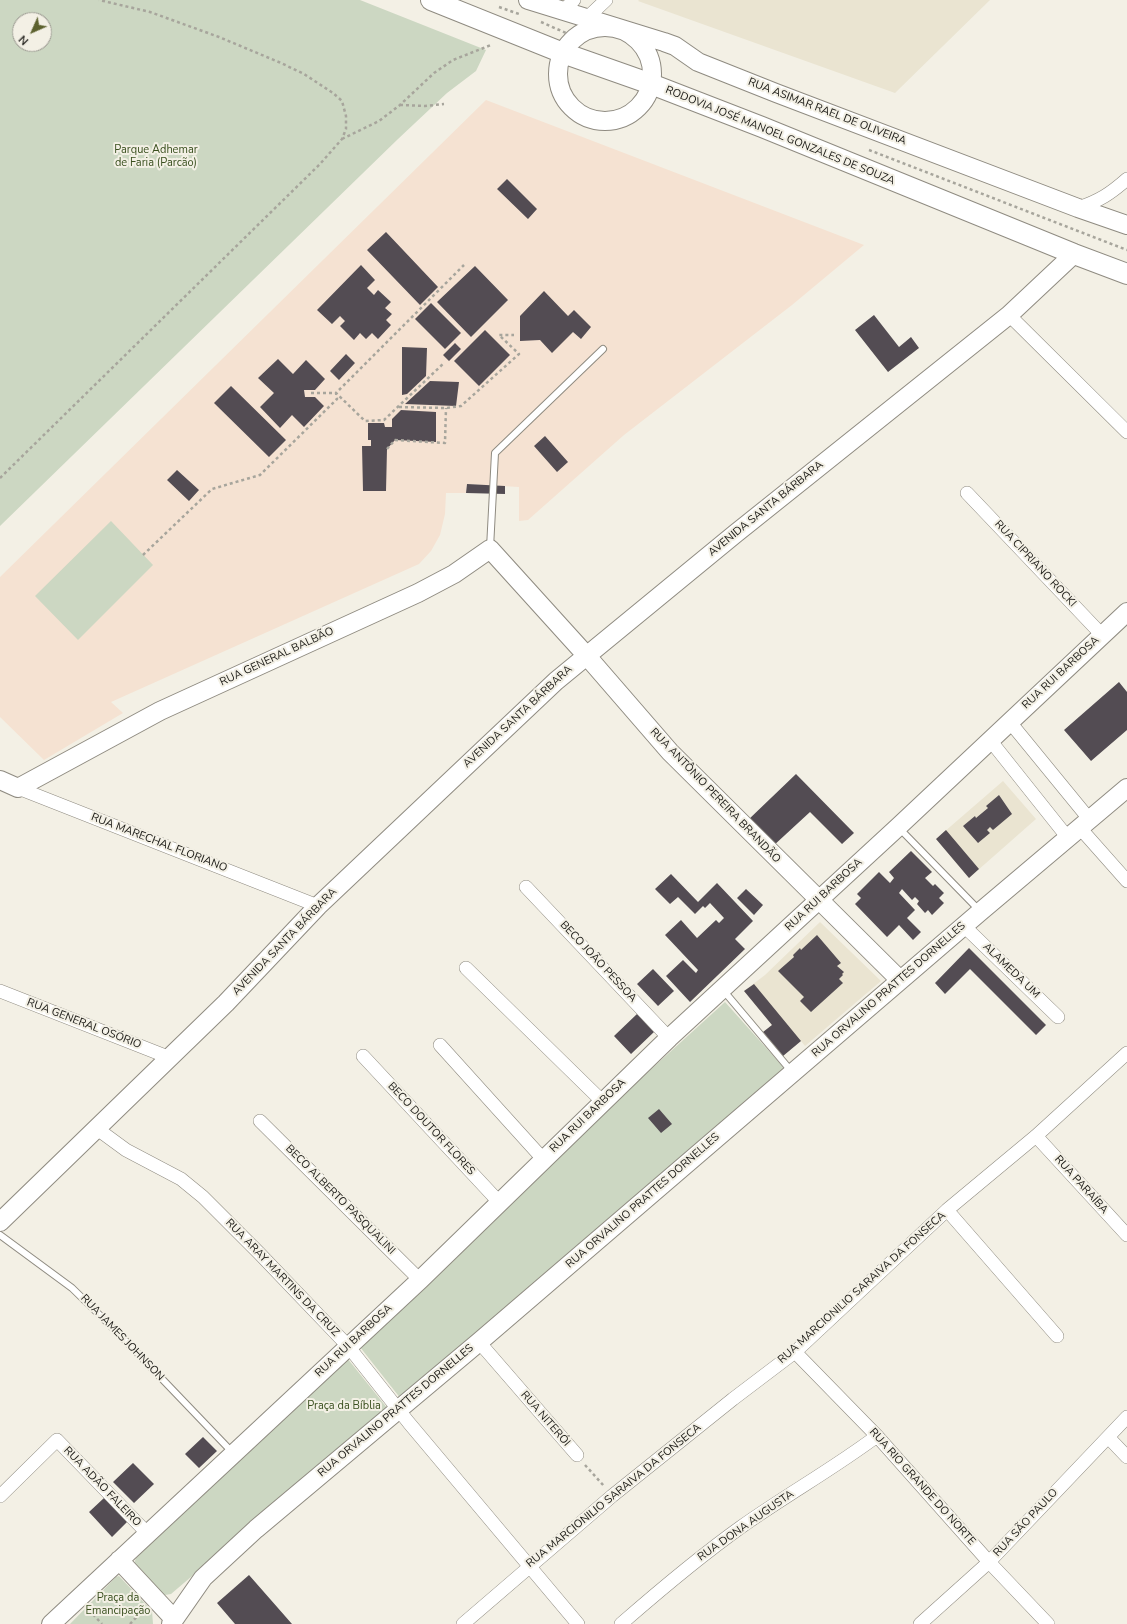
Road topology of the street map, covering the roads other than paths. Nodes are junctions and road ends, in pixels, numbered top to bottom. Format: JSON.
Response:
{"nodes":[{"id":1,"x":431,"y":0,"type":"edge"},
{"id":2,"x":528,"y":0,"type":"edge"},
{"id":3,"x":606,"y":0,"type":"edge"},
{"id":4,"x":568,"y":6,"type":"edge"},
{"id":5,"x":587,"y":18,"type":"junction"},
{"id":6,"x":619,"y":29,"type":"junction"},
{"id":7,"x":563,"y":53,"type":"junction"},
{"id":8,"x":651,"y":84,"type":"junction"},
{"id":9,"x":1127,"y":179,"type":"edge"},
{"id":10,"x":1078,"y":208,"type":"junction"},
{"id":11,"x":1127,"y":225,"type":"edge"},
{"id":12,"x":1074,"y":254,"type":"junction"},
{"id":13,"x":1127,"y":274,"type":"edge"},
{"id":14,"x":1009,"y":315,"type":"junction"},
{"id":15,"x":603,"y":349,"type":"dead end"},
{"id":16,"x":1127,"y":432,"type":"edge"},
{"id":17,"x":967,"y":493,"type":"dead end"},
{"id":18,"x":490,"y":549,"type":"junction"},
{"id":19,"x":1127,"y":612,"type":"edge"},
{"id":20,"x":1102,"y":635,"type":"junction"},
{"id":21,"x":586,"y":655,"type":"junction"},
{"id":22,"x":1009,"y":721,"type":"junction"},
{"id":23,"x":990,"y":740,"type":"junction"},
{"id":24,"x":0,"y":780,"type":"edge"},
{"id":25,"x":18,"y":788,"type":"junction"},
{"id":26,"x":1127,"y":788,"type":"edge"},
{"id":27,"x":898,"y":827,"type":"junction"},
{"id":28,"x":1079,"y":829,"type":"junction"},
{"id":29,"x":1127,"y":881,"type":"edge"},
{"id":30,"x":526,"y":887,"type":"dead end"},
{"id":31,"x":819,"y":900,"type":"junction"},
{"id":32,"x":318,"y":906,"type":"junction"},
{"id":33,"x":980,"y":912,"type":"junction"},
{"id":34,"x":964,"y":926,"type":"junction"},
{"id":35,"x":466,"y":968,"type":"dead end"},
{"id":36,"x":900,"y":980,"type":"junction"},
{"id":37,"x":722,"y":989,"type":"junction"},
{"id":38,"x":0,"y":991,"type":"edge"},
{"id":39,"x":1058,"y":1017,"type":"dead end"},
{"id":40,"x":669,"y":1038,"type":"junction"},
{"id":41,"x":440,"y":1045,"type":"dead end"},
{"id":42,"x":1127,"y":1053,"type":"edge"},
{"id":43,"x":364,"y":1056,"type":"dead end"},
{"id":44,"x":168,"y":1057,"type":"junction"},
{"id":45,"x":792,"y":1072,"type":"junction"},
{"id":46,"x":603,"y":1102,"type":"junction"},
{"id":47,"x":260,"y":1120,"type":"dead end"},
{"id":48,"x":96,"y":1128,"type":"junction"},
{"id":49,"x":1036,"y":1136,"type":"junction"},
{"id":50,"x":543,"y":1159,"type":"junction"},
{"id":51,"x":499,"y":1202,"type":"junction"},
{"id":52,"x":947,"y":1210,"type":"junction"},
{"id":53,"x":0,"y":1222,"type":"edge"},
{"id":54,"x":0,"y":1235,"type":"edge"},
{"id":55,"x":1127,"y":1235,"type":"edge"},
{"id":56,"x":420,"y":1280,"type":"junction"},
{"id":57,"x":1057,"y":1336,"type":"dead end"},
{"id":58,"x":479,"y":1342,"type":"junction"},
{"id":59,"x":348,"y":1346,"type":"junction"},
{"id":60,"x":795,"y":1352,"type":"junction"},
{"id":61,"x":398,"y":1410,"type":"junction"},
{"id":62,"x":1127,"y":1417,"type":"edge"},
{"id":63,"x":877,"y":1436,"type":"junction"},
{"id":64,"x":1108,"y":1437,"type":"junction"},
{"id":65,"x":233,"y":1453,"type":"junction"},
{"id":66,"x":577,"y":1455,"type":"road end"},
{"id":67,"x":1127,"y":1457,"type":"edge"},
{"id":68,"x":0,"y":1496,"type":"edge"},
{"id":69,"x":148,"y":1534,"type":"junction"},
{"id":70,"x":118,"y":1560,"type":"junction"},
{"id":71,"x":989,"y":1562,"type":"junction"},
{"id":72,"x":529,"y":1566,"type":"junction"},
{"id":73,"x":172,"y":1621,"type":"edge"},
{"id":74,"x":51,"y":1624,"type":"edge"},
{"id":75,"x":463,"y":1624,"type":"edge"},
{"id":76,"x":578,"y":1624,"type":"edge"},
{"id":77,"x":621,"y":1624,"type":"edge"},
{"id":78,"x":920,"y":1624,"type":"edge"},
{"id":79,"x":1048,"y":1624,"type":"edge"}],
"edges":[{"from":1,"to":7,"type":"main road","name":"RODOVIA JOSÉ MANOEL GONZALES DE SOUZA"},
{"from":2,"to":4,"type":"street","name":"RUA ASIMAR RAEL DE OLIVEIRA"},
{"from":3,"to":5,"type":"street"},
{"from":4,"to":5,"type":"street","name":"RUA ASIMAR RAEL DE OLIVEIRA"},
{"from":5,"to":6,"type":"street","name":"RUA ASIMAR RAEL DE OLIVEIRA"},
{"from":6,"to":7,"type":"street"},
{"from":6,"to":8,"type":"street"},
{"from":6,"to":10,"type":"street","name":"RUA ASIMAR RAEL DE OLIVEIRA"},
{"from":7,"to":8,"type":"main road","name":"RODOVIA JOSÉ MANOEL GONZALES DE SOUZA"},
{"from":7,"to":8,"type":"street"},
{"from":8,"to":12,"type":"main road","name":"RODOVIA JOSÉ MANOEL GONZALES DE SOUZA"},
{"from":9,"to":10,"type":"street"},
{"from":10,"to":11,"type":"street","name":"RUA ASIMAR RAEL DE OLIVEIRA"},
{"from":12,"to":13,"type":"main road","name":"RODOVIA JOSÉ MANOEL GONZALES DE SOUZA"},
{"from":12,"to":14,"type":"street","name":"AVENIDA SANTA BÁRBARA"},
{"from":14,"to":16,"type":"street"},
{"from":14,"to":21,"type":"street","name":"AVENIDA SANTA BÁRBARA"},
{"from":15,"to":18,"type":"lane"},
{"from":17,"to":20,"type":"street","name":"RUA CIPRIANO ROCKI"},
{"from":18,"to":21,"type":"street","name":"RUA ANTÔNIO PEREIRA BRANDÃO"},
{"from":18,"to":25,"type":"street","name":"RUA GENERAL BALBÃO"},
{"from":19,"to":20,"type":"street","name":"RUA RUI BARBOSA"},
{"from":20,"to":22,"type":"street","name":"RUA RUI BARBOSA"},
{"from":21,"to":31,"type":"street","name":"RUA ANTÔNIO PEREIRA BRANDÃO"},
{"from":21,"to":32,"type":"street","name":"AVENIDA SANTA BÁRBARA"},
{"from":22,"to":23,"type":"street","name":"RUA RUI BARBOSA"},
{"from":22,"to":28,"type":"street"},
{"from":23,"to":27,"type":"street","name":"RUA RUI BARBOSA"},
{"from":23,"to":28,"type":"street"},
{"from":24,"to":25,"type":"street","name":"RUA MARECHAL FLORIANO"},
{"from":25,"to":32,"type":"street","name":"RUA MARECHAL FLORIANO"},
{"from":26,"to":28,"type":"street","name":"RUA ORVALINO PRATTES DORNELLES"},
{"from":27,"to":31,"type":"street","name":"RUA RUI BARBOSA"},
{"from":27,"to":33,"type":"lane"},
{"from":28,"to":29,"type":"street"},
{"from":28,"to":33,"type":"street","name":"RUA ORVALINO PRATTES DORNELLES"},
{"from":30,"to":40,"type":"street","name":"BECO JOÃO PESSOA"},
{"from":31,"to":36,"type":"street","name":"RUA ANTÔNIO PEREIRA BRANDÃO"},
{"from":31,"to":37,"type":"street","name":"RUA RUI BARBOSA"},
{"from":32,"to":44,"type":"street","name":"AVENIDA SANTA BÁRBARA"},
{"from":33,"to":34,"type":"street","name":"RUA ORVALINO PRATTES DORNELLES"},
{"from":34,"to":36,"type":"street","name":"RUA ORVALINO PRATTES DORNELLES"},
{"from":34,"to":39,"type":"street","name":"ALAMEDA UM"},
{"from":35,"to":46,"type":"street"},
{"from":36,"to":45,"type":"street","name":"RUA ORVALINO PRATTES DORNELLES"},
{"from":37,"to":40,"type":"street","name":"RUA RUI BARBOSA"},
{"from":37,"to":45,"type":"lane"},
{"from":38,"to":44,"type":"street","name":"RUA GENERAL OSÓRIO"},
{"from":40,"to":46,"type":"street","name":"RUA RUI BARBOSA"},
{"from":41,"to":50,"type":"street"},
{"from":42,"to":49,"type":"street","name":"RUA MARCIONILIO SARAIVA DA FONSECA"},
{"from":43,"to":51,"type":"street","name":"BECO DOUTOR FLORES"},
{"from":44,"to":48,"type":"street","name":"AVENIDA SANTA BÁRBARA"},
{"from":45,"to":58,"type":"street","name":"RUA ORVALINO PRATTES DORNELLES"},
{"from":46,"to":50,"type":"street","name":"RUA RUI BARBOSA"},
{"from":47,"to":56,"type":"street","name":"BECO ALBERTO PASQUALINI"},
{"from":48,"to":53,"type":"street","name":"AVENIDA SANTA BÁRBARA"},
{"from":48,"to":59,"type":"street","name":"RUA ARAY MARTINS DA CRUZ"},
{"from":49,"to":52,"type":"street","name":"RUA MARCIONILIO SARAIVA DA FONSECA"},
{"from":49,"to":55,"type":"street","name":"RUA PARAÍBA"},
{"from":50,"to":51,"type":"street","name":"RUA RUI BARBOSA"},
{"from":51,"to":56,"type":"street","name":"RUA RUI BARBOSA"},
{"from":52,"to":57,"type":"street"},
{"from":52,"to":60,"type":"street","name":"RUA MARCIONILIO SARAIVA DA FONSECA"},
{"from":54,"to":65,"type":"lane","name":"RUA JAMES JOHNSON"},
{"from":56,"to":59,"type":"street","name":"RUA RUI BARBOSA"},
{"from":58,"to":61,"type":"street","name":"RUA ORVALINO PRATTES DORNELLES"},
{"from":58,"to":66,"type":"street","name":"RUA NITERÓI"},
{"from":59,"to":61,"type":"street","name":"RUA ARAY MARTINS DA CRUZ"},
{"from":59,"to":65,"type":"street","name":"RUA RUI BARBOSA"},
{"from":60,"to":63,"type":"street","name":"RUA RIO GRANDE DO NORTE"},
{"from":60,"to":72,"type":"street","name":"RUA MARCIONILIO SARAIVA DA FONSECA"},
{"from":61,"to":72,"type":"street","name":"RUA ARAY MARTINS DA CRUZ"},
{"from":61,"to":73,"type":"street","name":"RUA ORVALINO PRATTES DORNELLES"},
{"from":62,"to":64,"type":"street","name":"RUA SÃO PAULO"},
{"from":63,"to":71,"type":"street","name":"RUA RIO GRANDE DO NORTE"},
{"from":63,"to":77,"type":"street","name":"RUA DONA AUGUSTA"},
{"from":64,"to":67,"type":"street"},
{"from":64,"to":71,"type":"street","name":"RUA SÃO PAULO"},
{"from":65,"to":69,"type":"street","name":"RUA RUI BARBOSA"},
{"from":68,"to":69,"type":"street","name":"RUA ADÃO FALEIRO"},
{"from":69,"to":70,"type":"street","name":"RUA RUI BARBOSA"},
{"from":70,"to":73,"type":"street"},
{"from":70,"to":74,"type":"street","name":"RUA RUI BARBOSA"},
{"from":71,"to":78,"type":"street","name":"RUA SÃO PAULO"},
{"from":71,"to":79,"type":"street","name":"RUA RIO GRANDE DO NORTE"},
{"from":72,"to":75,"type":"street","name":"RUA MARCIONILIO SARAIVA DA FONSECA"},
{"from":72,"to":76,"type":"street","name":"RUA ARAY MARTINS DA CRUZ"}]}
